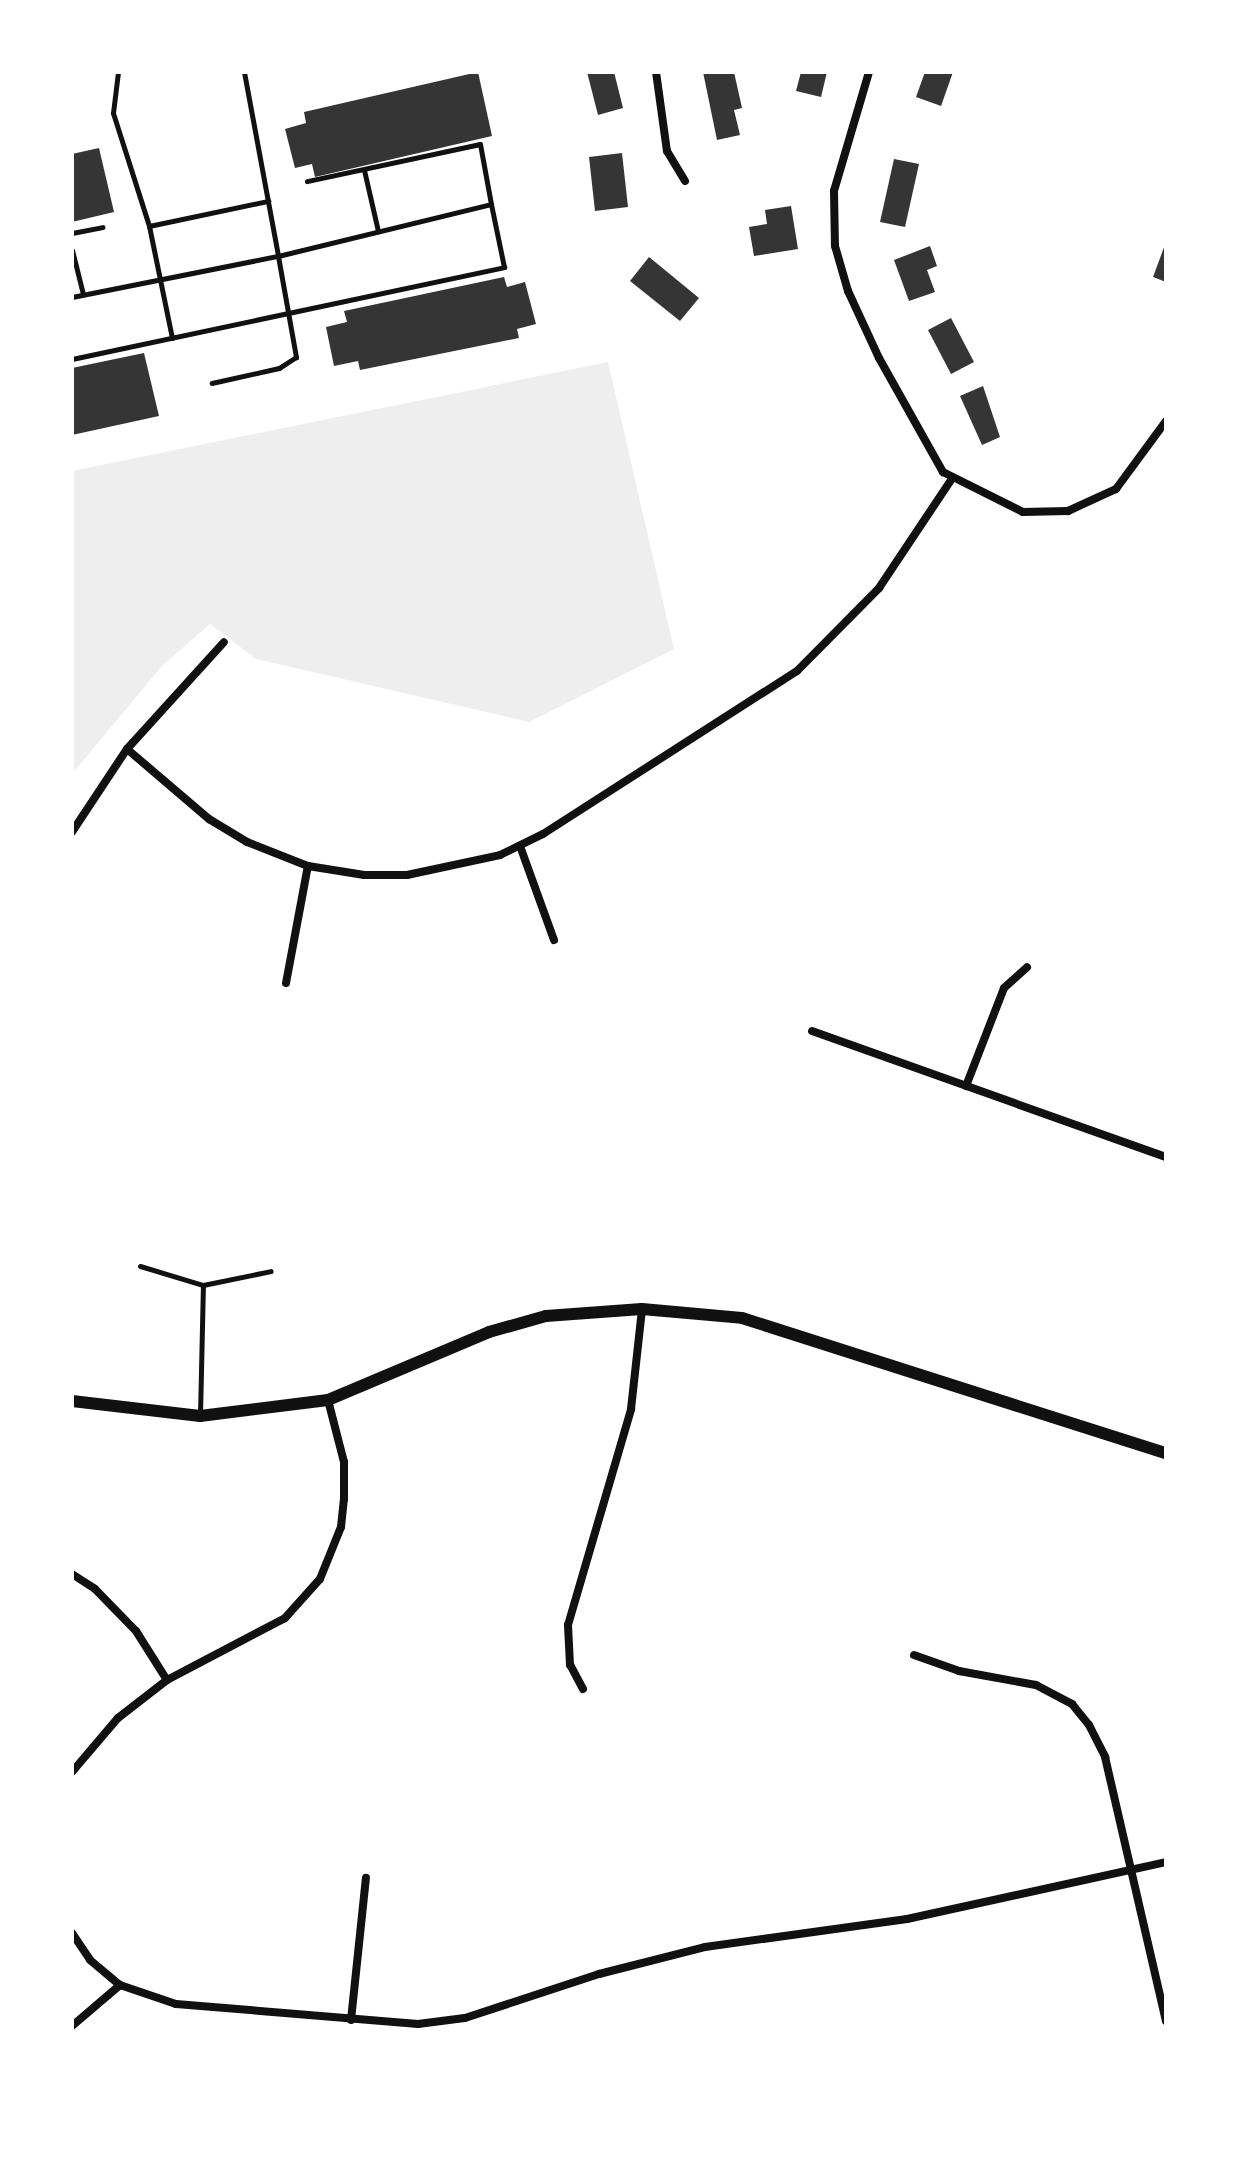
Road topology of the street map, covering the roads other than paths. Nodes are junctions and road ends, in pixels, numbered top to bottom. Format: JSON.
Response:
{"nodes":[{"id":1,"x":118,"y":72,"type":"edge"},
{"id":2,"x":244,"y":72,"type":"edge"},
{"id":3,"x":656,"y":72,"type":"edge"},
{"id":4,"x":869,"y":72,"type":"edge"},
{"id":5,"x":364,"y":170,"type":"junction"},
{"id":6,"x":307,"y":181,"type":"dead end"},
{"id":7,"x":685,"y":181,"type":"dead end"},
{"id":8,"x":268,"y":201,"type":"junction"},
{"id":9,"x":491,"y":204,"type":"junction"},
{"id":10,"x":149,"y":226,"type":"junction"},
{"id":11,"x":102,"y":227,"type":"dead end"},
{"id":12,"x":378,"y":231,"type":"junction"},
{"id":13,"x":72,"y":233,"type":"edge"},
{"id":14,"x":72,"y":250,"type":"edge"},
{"id":15,"x":278,"y":256,"type":"junction"},
{"id":16,"x":158,"y":279,"type":"junction"},
{"id":17,"x":83,"y":294,"type":"junction"},
{"id":18,"x":72,"y":297,"type":"edge"},
{"id":19,"x":286,"y":314,"type":"junction"},
{"id":20,"x":172,"y":338,"type":"junction"},
{"id":21,"x":72,"y":359,"type":"edge"},
{"id":22,"x":212,"y":383,"type":"dead end"},
{"id":23,"x":1166,"y":421,"type":"edge"},
{"id":24,"x":951,"y":480,"type":"junction"},
{"id":25,"x":224,"y":642,"type":"dead end"},
{"id":26,"x":127,"y":749,"type":"junction"},
{"id":27,"x":72,"y":832,"type":"edge"},
{"id":28,"x":520,"y":846,"type":"junction"},
{"id":29,"x":308,"y":866,"type":"junction"},
{"id":30,"x":554,"y":940,"type":"dead end"},
{"id":31,"x":1027,"y":967,"type":"dead end"},
{"id":32,"x":286,"y":983,"type":"dead end"},
{"id":33,"x":812,"y":1031,"type":"dead end"},
{"id":34,"x":966,"y":1086,"type":"junction"},
{"id":35,"x":1166,"y":1157,"type":"edge"},
{"id":36,"x":140,"y":1266,"type":"dead end"},
{"id":37,"x":271,"y":1271,"type":"dead end"},
{"id":38,"x":203,"y":1285,"type":"junction"},
{"id":39,"x":642,"y":1309,"type":"junction"},
{"id":40,"x":328,"y":1400,"type":"junction"},
{"id":41,"x":72,"y":1401,"type":"edge"},
{"id":42,"x":200,"y":1416,"type":"junction"},
{"id":43,"x":1166,"y":1453,"type":"edge"},
{"id":44,"x":72,"y":1574,"type":"edge"},
{"id":45,"x":914,"y":1655,"type":"dead end"},
{"id":46,"x":167,"y":1680,"type":"junction"},
{"id":47,"x":583,"y":1689,"type":"dead end"},
{"id":48,"x":72,"y":1772,"type":"edge"},
{"id":49,"x":1166,"y":1862,"type":"edge"},
{"id":50,"x":1133,"y":1870,"type":"junction"},
{"id":51,"x":366,"y":1878,"type":"dead end"},
{"id":52,"x":72,"y":1933,"type":"edge"},
{"id":53,"x":120,"y":1985,"type":"junction"},
{"id":54,"x":351,"y":2020,"type":"junction"},
{"id":55,"x":1166,"y":2021,"type":"edge"},
{"id":56,"x":72,"y":2026,"type":"edge"}],
"edges":[{"from":1,"to":10,"type":"lane"},
{"from":2,"to":8,"type":"lane"},
{"from":3,"to":7,"type":"street"},
{"from":4,"to":24,"type":"street"},
{"from":5,"to":6,"type":"lane"},
{"from":5,"to":9,"type":"lane"},
{"from":5,"to":12,"type":"lane"},
{"from":8,"to":10,"type":"lane"},
{"from":8,"to":15,"type":"lane"},
{"from":9,"to":12,"type":"lane"},
{"from":9,"to":19,"type":"lane"},
{"from":10,"to":16,"type":"lane"},
{"from":11,"to":13,"type":"lane"},
{"from":12,"to":15,"type":"lane"},
{"from":14,"to":17,"type":"lane"},
{"from":15,"to":16,"type":"lane"},
{"from":15,"to":19,"type":"lane"},
{"from":16,"to":17,"type":"lane"},
{"from":16,"to":20,"type":"lane"},
{"from":17,"to":18,"type":"lane"},
{"from":19,"to":20,"type":"lane"},
{"from":19,"to":22,"type":"lane"},
{"from":20,"to":21,"type":"lane"},
{"from":23,"to":24,"type":"street"},
{"from":24,"to":28,"type":"street"},
{"from":25,"to":26,"type":"street"},
{"from":26,"to":27,"type":"street"},
{"from":26,"to":29,"type":"street"},
{"from":28,"to":29,"type":"street"},
{"from":28,"to":30,"type":"street"},
{"from":29,"to":32,"type":"street"},
{"from":31,"to":34,"type":"street"},
{"from":33,"to":34,"type":"street"},
{"from":34,"to":35,"type":"street"},
{"from":36,"to":38,"type":"lane"},
{"from":37,"to":38,"type":"lane"},
{"from":38,"to":42,"type":"lane"},
{"from":39,"to":40,"type":"street"},
{"from":39,"to":43,"type":"street"},
{"from":39,"to":47,"type":"street"},
{"from":40,"to":42,"type":"street"},
{"from":40,"to":46,"type":"street"},
{"from":41,"to":42,"type":"street"},
{"from":44,"to":46,"type":"street"},
{"from":45,"to":50,"type":"street"},
{"from":46,"to":48,"type":"street"},
{"from":49,"to":50,"type":"street"},
{"from":50,"to":54,"type":"street"},
{"from":50,"to":55,"type":"street"},
{"from":51,"to":54,"type":"street"},
{"from":52,"to":53,"type":"street"},
{"from":53,"to":54,"type":"street"},
{"from":53,"to":56,"type":"street"}]}
